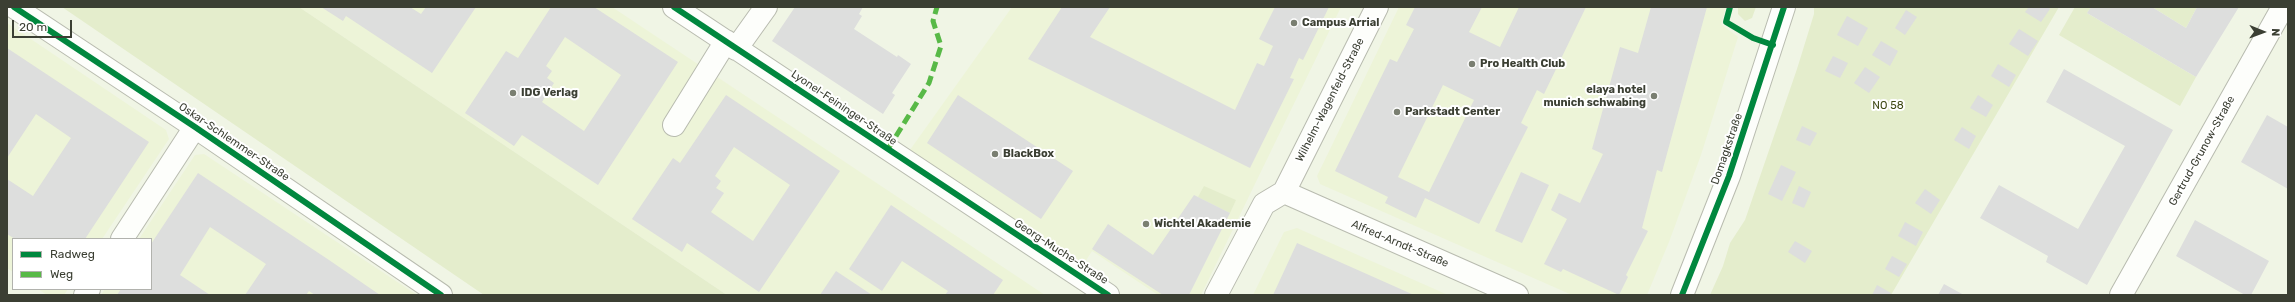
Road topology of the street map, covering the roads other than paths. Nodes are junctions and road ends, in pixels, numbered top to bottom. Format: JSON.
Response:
{"nodes":[{"id":1,"x":14,"y":7,"type":"edge"},
{"id":2,"x":674,"y":7,"type":"edge"},
{"id":3,"x":766,"y":7,"type":"edge"},
{"id":4,"x":1377,"y":7,"type":"edge"},
{"id":5,"x":1784,"y":7,"type":"edge"},
{"id":6,"x":2283,"y":7,"type":"edge"},
{"id":7,"x":731,"y":45,"type":"junction"},
{"id":8,"x":674,"y":125,"type":"dead end"},
{"id":9,"x":195,"y":127,"type":"junction"},
{"id":10,"x":1284,"y":192,"type":"junction"},
{"id":11,"x":1002,"y":226,"type":"joint"},
{"id":12,"x":123,"y":238,"type":"edge"},
{"id":13,"x":441,"y":295,"type":"edge"},
{"id":14,"x":1108,"y":295,"type":"edge"},
{"id":15,"x":1216,"y":295,"type":"edge"},
{"id":16,"x":1517,"y":295,"type":"edge"},
{"id":17,"x":1682,"y":295,"type":"edge"},
{"id":18,"x":2122,"y":295,"type":"edge"}],
"edges":[{"from":1,"to":9,"type":"street","name":"Oskar-Schlemmer-Straße"},
{"from":2,"to":7,"type":"street","name":"Lyonel-Feininger-Straße"},
{"from":3,"to":7,"type":"street"},
{"from":4,"to":10,"type":"street","name":"Wilhelm-Wagenfeld-Straße"},
{"from":5,"to":17,"type":"street","name":"Domagkstraße"},
{"from":6,"to":18,"type":"street","name":"Gertrud-Grunow-Straße"},
{"from":7,"to":8,"type":"street"},
{"from":7,"to":11,"type":"street","name":"Lyonel-Feininger-Straße"},
{"from":9,"to":12,"type":"street"},
{"from":9,"to":13,"type":"street","name":"Oskar-Schlemmer-Straße"},
{"from":10,"to":15,"type":"street"},
{"from":10,"to":16,"type":"street","name":"Alfred-Arndt-Straße"},
{"from":11,"to":14,"type":"street","name":"Georg-Muche-Straße"}]}
